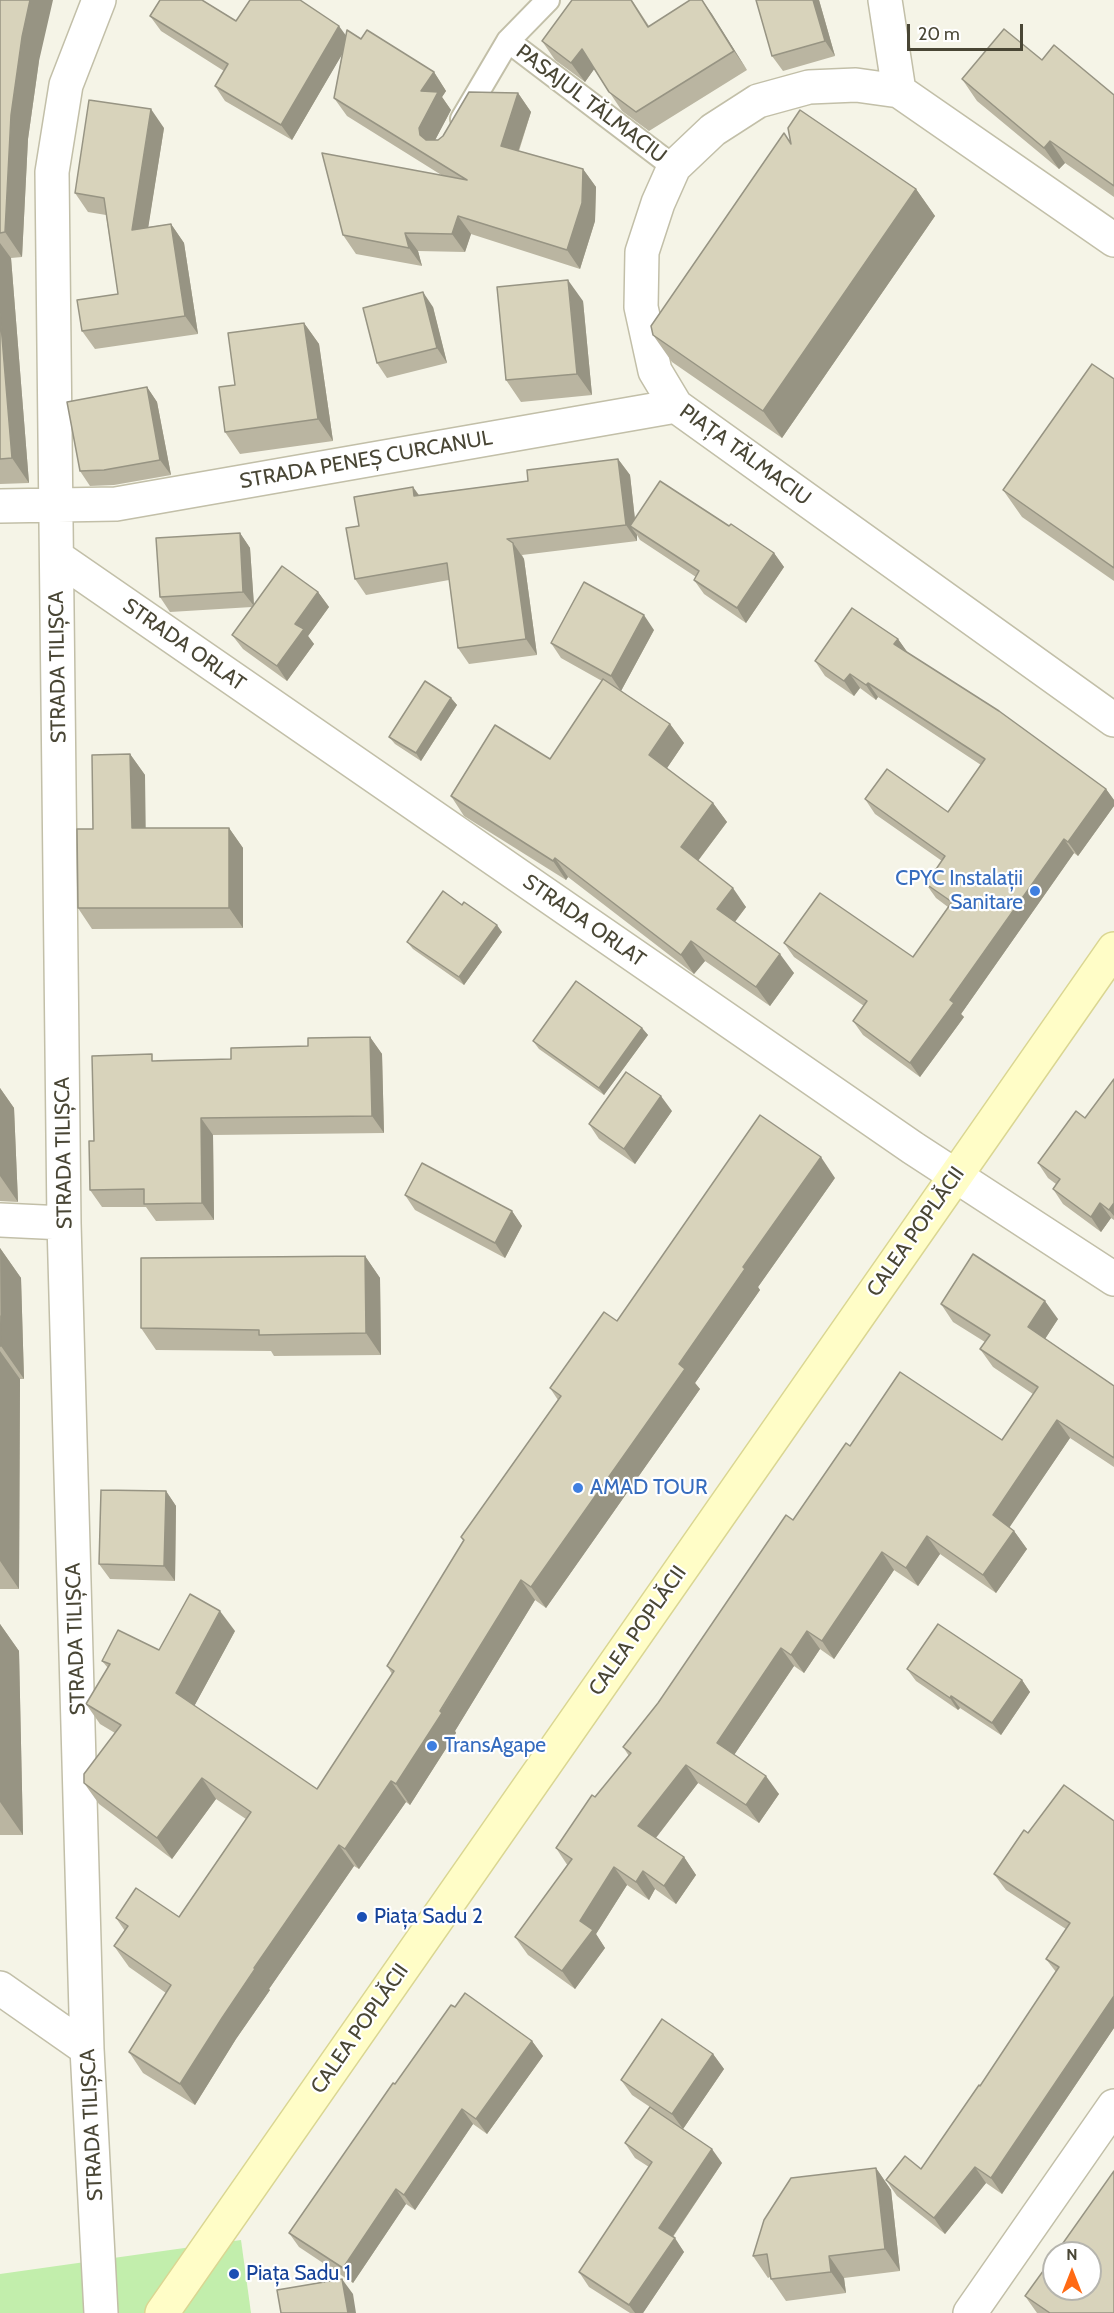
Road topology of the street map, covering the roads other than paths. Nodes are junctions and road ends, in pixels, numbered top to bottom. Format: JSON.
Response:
{"nodes":[{"id":1,"x":99,"y":0,"type":"edge"},
{"id":2,"x":548,"y":0,"type":"edge"},
{"id":3,"x":885,"y":0,"type":"edge"},
{"id":4,"x":508,"y":41,"type":"junction"},
{"id":5,"x":899,"y":90,"type":"junction"},
{"id":6,"x":451,"y":137,"type":"edge"},
{"id":7,"x":674,"y":167,"type":"junction"},
{"id":8,"x":1114,"y":240,"type":"edge"},
{"id":9,"x":675,"y":406,"type":"junction"},
{"id":10,"x":0,"y":506,"type":"edge"},
{"id":11,"x":56,"y":506,"type":"junction"},
{"id":12,"x":57,"y":557,"type":"junction"},
{"id":13,"x":1114,"y":720,"type":"edge"},
{"id":14,"x":1114,"y":948,"type":"edge"},
{"id":15,"x":955,"y":1176,"type":"junction"},
{"id":16,"x":0,"y":1221,"type":"edge"},
{"id":17,"x":64,"y":1222,"type":"junction"},
{"id":18,"x":1114,"y":1279,"type":"edge"},
{"id":19,"x":2,"y":1994,"type":"edge"},
{"id":20,"x":87,"y":2049,"type":"junction"},
{"id":21,"x":1114,"y":2106,"type":"edge"},
{"id":22,"x":101,"y":2313,"type":"edge"},
{"id":23,"x":162,"y":2313,"type":"edge"},
{"id":24,"x":970,"y":2313,"type":"edge"}],
"edges":[{"from":1,"to":11,"type":"street","name":"STRADA TILIȘCA"},
{"from":2,"to":4,"type":"lane","name":"PASAJUL TĂLMACIU"},
{"from":3,"to":5,"type":"street"},
{"from":4,"to":6,"type":"lane","name":"PASAJUL TĂLMACIU"},
{"from":4,"to":7,"type":"lane","name":"PASAJUL TĂLMACIU"},
{"from":5,"to":7,"type":"street","name":"PIAȚA TĂLMACIU"},
{"from":5,"to":8,"type":"street","name":"PIAȚA TĂLMACIU"},
{"from":7,"to":9,"type":"street","name":"PIAȚA TĂLMACIU"},
{"from":9,"to":11,"type":"street","name":"STRADA PENEȘ CURCANUL"},
{"from":9,"to":13,"type":"street","name":"PIAȚA TĂLMACIU"},
{"from":10,"to":11,"type":"street","name":"STRADA PENEȘ CURCANUL"},
{"from":11,"to":12,"type":"street","name":"STRADA TILIȘCA"},
{"from":12,"to":15,"type":"street","name":"STRADA ORLAT"},
{"from":12,"to":17,"type":"street","name":"STRADA TILIȘCA"},
{"from":14,"to":15,"type":"main road","name":"CALEA POPLĂCII"},
{"from":15,"to":18,"type":"street","name":"STRADA ORLAT"},
{"from":15,"to":23,"type":"main road","name":"CALEA POPLĂCII"},
{"from":16,"to":17,"type":"street"},
{"from":17,"to":20,"type":"street","name":"STRADA TILIȘCA"},
{"from":19,"to":20,"type":"street"},
{"from":20,"to":22,"type":"street","name":"STRADA TILIȘCA"},
{"from":21,"to":24,"type":"street"}]}
